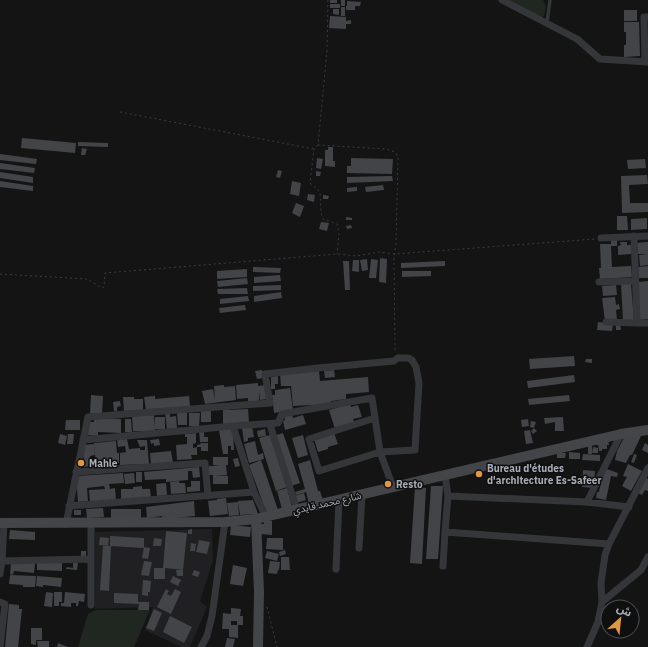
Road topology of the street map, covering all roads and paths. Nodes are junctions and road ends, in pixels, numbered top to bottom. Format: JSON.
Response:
{"nodes":[{"id":1,"x":328,"y":0,"type":"edge"},
{"id":2,"x":502,"y":0,"type":"edge"},
{"id":3,"x":550,"y":0,"type":"edge"},
{"id":4,"x":648,"y":16,"type":"edge"},
{"id":5,"x":547,"y":24,"type":"junction"},
{"id":6,"x":646,"y":62,"type":"edge"},
{"id":7,"x":120,"y":112,"type":"dead end"},
{"id":8,"x":318,"y":145,"type":"junction"},
{"id":9,"x":314,"y":149,"type":"junction"},
{"id":10,"x":634,"y":236,"type":"junction"},
{"id":11,"x":648,"y":236,"type":"edge"},
{"id":12,"x":601,"y":238,"type":"joint"},
{"id":13,"x":337,"y":254,"type":"junction"},
{"id":14,"x":395,"y":254,"type":"junction"},
{"id":15,"x":0,"y":274,"type":"edge"},
{"id":16,"x":636,"y":281,"type":"junction"},
{"id":17,"x":599,"y":282,"type":"dead end"},
{"id":18,"x":606,"y":322,"type":"dead end"},
{"id":19,"x":637,"y":323,"type":"junction"},
{"id":20,"x":648,"y":323,"type":"edge"},
{"id":21,"x":398,"y":358,"type":"junction"},
{"id":22,"x":375,"y":418,"type":"junction"},
{"id":23,"x":272,"y":424,"type":"junction"},
{"id":24,"x":233,"y":426,"type":"junction"},
{"id":25,"x":648,"y":430,"type":"edge"},
{"id":26,"x":621,"y":434,"type":"junction"},
{"id":27,"x":82,"y":440,"type":"junction"},
{"id":28,"x":380,"y":452,"type":"junction"},
{"id":29,"x":648,"y":468,"type":"edge"},
{"id":30,"x":76,"y":472,"type":"junction"},
{"id":31,"x":445,"y":475,"type":"junction"},
{"id":32,"x":393,"y":487,"type":"junction"},
{"id":33,"x":254,"y":492,"type":"junction"},
{"id":34,"x":362,"y":495,"type":"junction"},
{"id":35,"x":208,"y":496,"type":"junction"},
{"id":36,"x":448,"y":496,"type":"junction"},
{"id":37,"x":339,"y":500,"type":"junction"},
{"id":38,"x":587,"y":502,"type":"junction"},
{"id":39,"x":69,"y":506,"type":"junction"},
{"id":40,"x":629,"y":507,"type":"junction"},
{"id":41,"x":297,"y":510,"type":"junction"},
{"id":42,"x":261,"y":518,"type":"junction"},
{"id":43,"x":225,"y":522,"type":"junction"},
{"id":44,"x":2,"y":523,"type":"edge"},
{"id":45,"x":66,"y":524,"type":"junction"},
{"id":46,"x":90,"y":524,"type":"junction"},
{"id":47,"x":445,"y":532,"type":"junction"},
{"id":48,"x":609,"y":544,"type":"junction"},
{"id":49,"x":358,"y":548,"type":"dead end"},
{"id":50,"x":648,"y":557,"type":"edge"},
{"id":51,"x":91,"y":559,"type":"junction"},
{"id":52,"x":2,"y":561,"type":"junction"},
{"id":53,"x":443,"y":566,"type":"dead end"},
{"id":54,"x":336,"y":569,"type":"dead end"},
{"id":55,"x":0,"y":574,"type":"edge"},
{"id":56,"x":602,"y":599,"type":"edge"},
{"id":57,"x":606,"y":599,"type":"edge"},
{"id":58,"x":0,"y":602,"type":"edge"},
{"id":59,"x":266,"y":604,"type":"dead end"},
{"id":60,"x":91,"y":605,"type":"dead end"},
{"id":61,"x":600,"y":612,"type":"edge"},
{"id":62,"x":0,"y":647,"type":"edge"},
{"id":63,"x":201,"y":647,"type":"edge"},
{"id":64,"x":258,"y":647,"type":"edge"},
{"id":65,"x":277,"y":647,"type":"edge"},
{"id":66,"x":587,"y":647,"type":"edge"}],
"edges":[{"from":1,"to":8,"type":"path"},
{"from":2,"to":5,"type":"street"},
{"from":3,"to":5,"type":"lane"},
{"from":4,"to":6,"type":"street"},
{"from":5,"to":6,"type":"street"},
{"from":7,"to":9,"type":"path"},
{"from":8,"to":9,"type":"path"},
{"from":8,"to":14,"type":"path"},
{"from":9,"to":13,"type":"path"},
{"from":10,"to":11,"type":"street"},
{"from":10,"to":12,"type":"street"},
{"from":10,"to":16,"type":"street"},
{"from":12,"to":14,"type":"path"},
{"from":13,"to":14,"type":"path"},
{"from":13,"to":15,"type":"path"},
{"from":14,"to":21,"type":"path"},
{"from":16,"to":17,"type":"street"},
{"from":16,"to":19,"type":"street"},
{"from":18,"to":19,"type":"street"},
{"from":19,"to":20,"type":"street"},
{"from":21,"to":27,"type":"street"},
{"from":21,"to":28,"type":"street"},
{"from":22,"to":23,"type":"street"},
{"from":22,"to":28,"type":"street"},
{"from":22,"to":28,"type":"street"},
{"from":23,"to":24,"type":"street"},
{"from":23,"to":41,"type":"street"},
{"from":24,"to":27,"type":"street"},
{"from":24,"to":33,"type":"street"},
{"from":25,"to":26,"type":"main road","name":"شارع محمد قايدي"},
{"from":26,"to":31,"type":"main road","name":"شارع محمد قايدي"},
{"from":26,"to":38,"type":"street"},
{"from":27,"to":30,"type":"street"},
{"from":28,"to":32,"type":"street"},
{"from":29,"to":40,"type":"street"},
{"from":30,"to":35,"type":"street"},
{"from":30,"to":39,"type":"street"},
{"from":31,"to":32,"type":"main road","name":"شارع محمد قايدي"},
{"from":31,"to":36,"type":"street"},
{"from":32,"to":34,"type":"main road","name":"شارع محمد قايدي"},
{"from":33,"to":35,"type":"street"},
{"from":33,"to":42,"type":"street"},
{"from":34,"to":37,"type":"main road","name":"شارع محمد قايدي"},
{"from":34,"to":49,"type":"street"},
{"from":35,"to":39,"type":"street"},
{"from":36,"to":38,"type":"street"},
{"from":36,"to":47,"type":"street"},
{"from":37,"to":41,"type":"main road","name":"شارع محمد قايدي"},
{"from":37,"to":54,"type":"street"},
{"from":38,"to":40,"type":"street"},
{"from":39,"to":45,"type":"street"},
{"from":40,"to":48,"type":"street"},
{"from":41,"to":42,"type":"main road","name":"شارع محمد قايدي"},
{"from":42,"to":43,"type":"main road","name":"شارع محمد قايدي"},
{"from":42,"to":64,"type":"main road"},
{"from":43,"to":46,"type":"main road","name":"شارع محمد قايدي"},
{"from":43,"to":63,"type":"street"},
{"from":44,"to":45,"type":"main road","name":"شارع محمد قايدي"},
{"from":44,"to":52,"type":"street"},
{"from":45,"to":46,"type":"main road","name":"شارع محمد قايدي"},
{"from":46,"to":51,"type":"street"},
{"from":47,"to":48,"type":"street"},
{"from":47,"to":53,"type":"street"},
{"from":48,"to":56,"type":"street"},
{"from":50,"to":57,"type":"street"},
{"from":51,"to":52,"type":"street"},
{"from":51,"to":60,"type":"street"},
{"from":52,"to":55,"type":"street"},
{"from":58,"to":62,"type":"street"},
{"from":59,"to":65,"type":"path"},
{"from":61,"to":66,"type":"street"}]}
